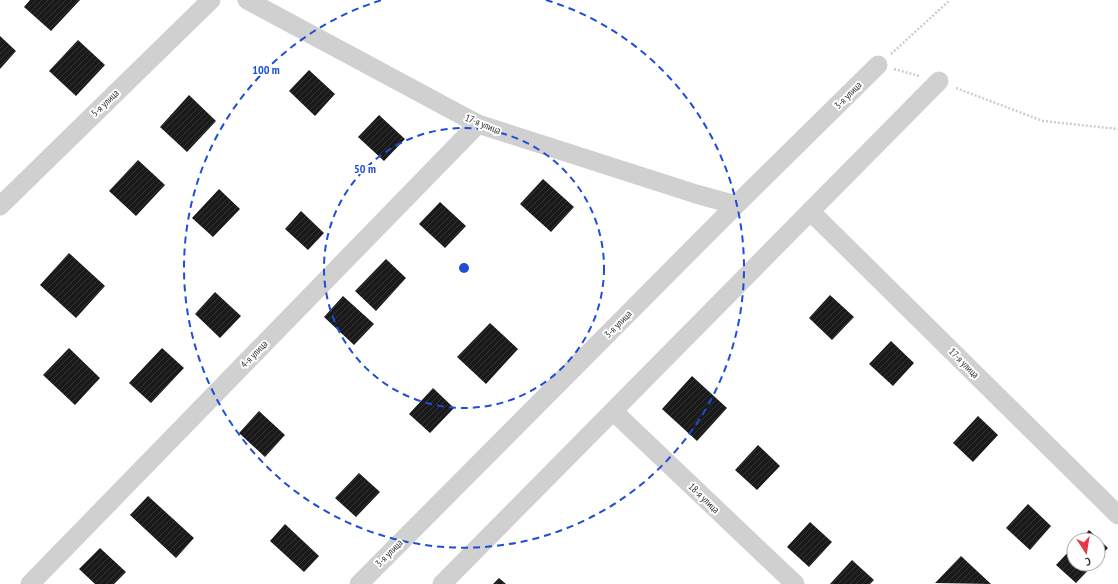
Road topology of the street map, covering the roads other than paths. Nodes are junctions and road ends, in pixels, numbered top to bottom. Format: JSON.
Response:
{"nodes":[{"id":1,"x":211,"y":0,"type":"edge"},
{"id":2,"x":248,"y":0,"type":"edge"},
{"id":3,"x":878,"y":65,"type":"road end"},
{"id":4,"x":939,"y":81,"type":"road end"},
{"id":5,"x":478,"y":124,"type":"junction"},
{"id":6,"x":736,"y":205,"type":"junction"},
{"id":7,"x":0,"y":206,"type":"edge"},
{"id":8,"x":810,"y":211,"type":"junction"},
{"id":9,"x":613,"y":411,"type":"junction"},
{"id":10,"x":1118,"y":515,"type":"edge"},
{"id":11,"x":30,"y":584,"type":"edge"},
{"id":12,"x":359,"y":584,"type":"edge"},
{"id":13,"x":442,"y":584,"type":"edge"},
{"id":14,"x":794,"y":584,"type":"edge"}],
"edges":[{"from":1,"to":7,"type":"street","name":"5-я улица"},
{"from":2,"to":5,"type":"street","name":"17-я улица"},
{"from":3,"to":6,"type":"street","name":"3-я улица"},
{"from":4,"to":8,"type":"street"},
{"from":5,"to":6,"type":"street","name":"17-я улица"},
{"from":5,"to":11,"type":"street","name":"4-я улица"},
{"from":6,"to":12,"type":"street","name":"3-я улица"},
{"from":8,"to":9,"type":"street"},
{"from":8,"to":10,"type":"street","name":"17-я улица"},
{"from":9,"to":13,"type":"street"},
{"from":9,"to":14,"type":"street","name":"18-я улица"}]}
